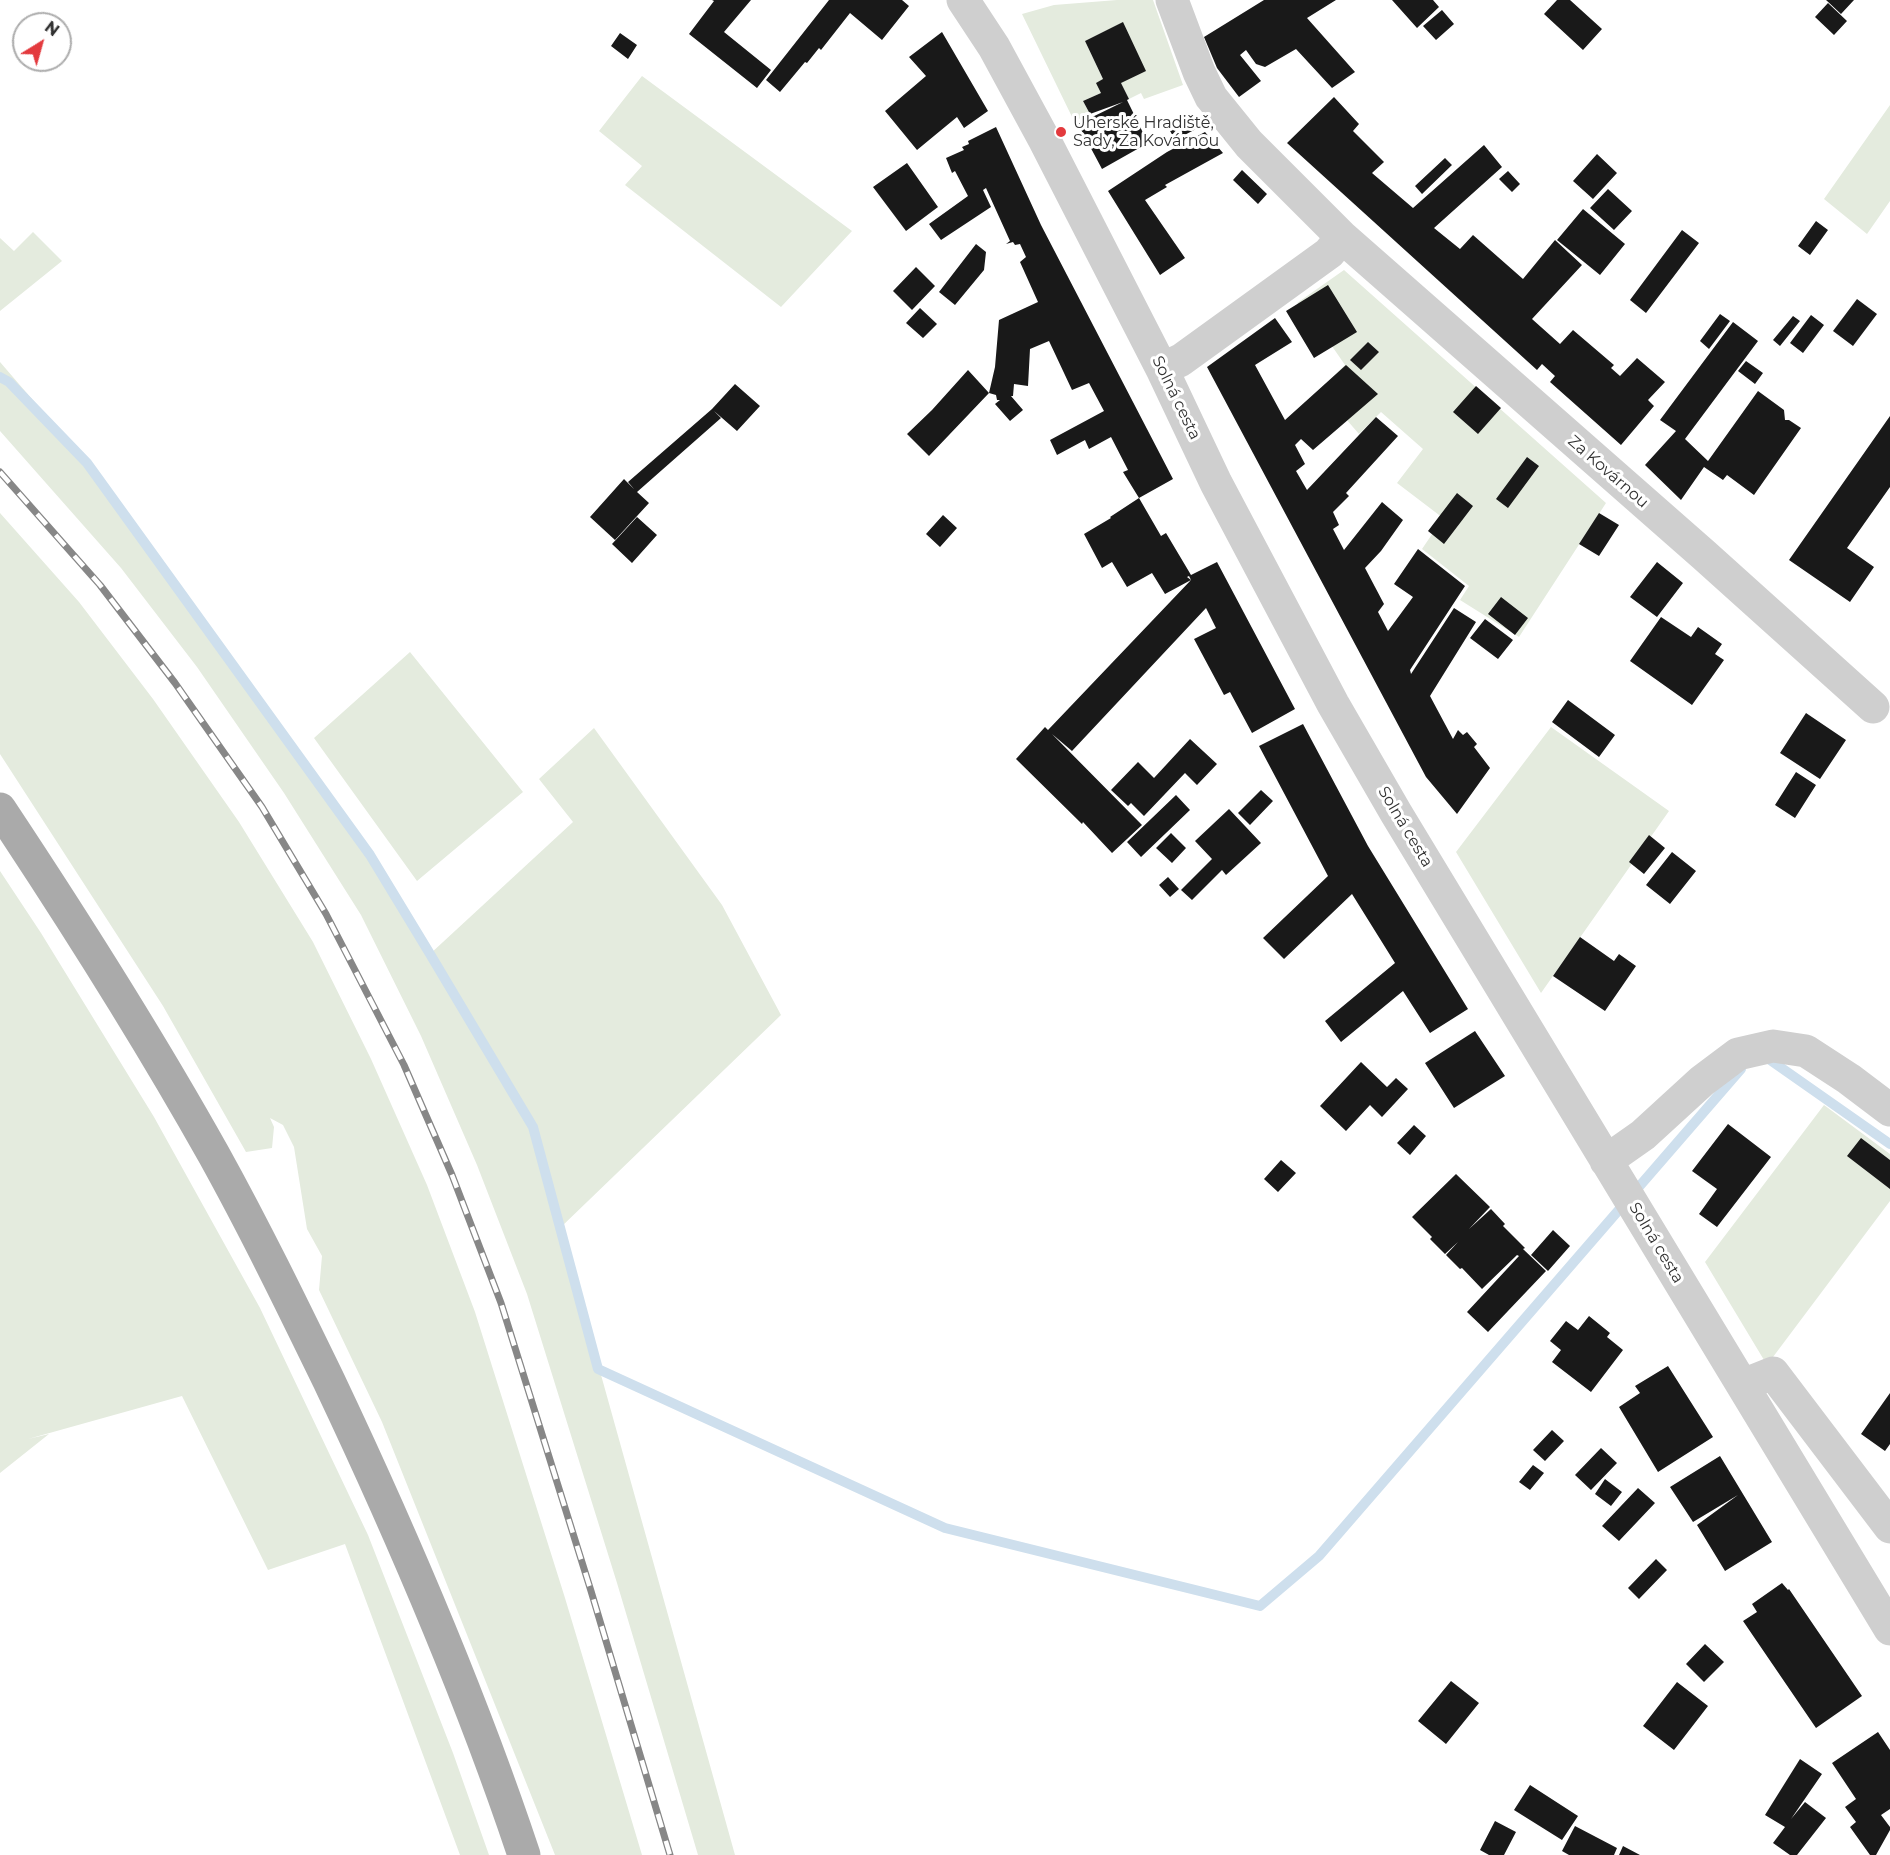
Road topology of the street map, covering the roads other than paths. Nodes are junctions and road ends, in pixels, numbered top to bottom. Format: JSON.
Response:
{"nodes":[{"id":1,"x":963,"y":0,"type":"edge"},
{"id":2,"x":1172,"y":0,"type":"edge"},
{"id":3,"x":1341,"y":237,"type":"junction"},
{"id":4,"x":1162,"y":369,"type":"junction"},
{"id":5,"x":1873,"y":707,"type":"dead end"},
{"id":6,"x":0,"y":809,"type":"edge"},
{"id":7,"x":1890,"y":1110,"type":"edge"},
{"id":8,"x":1606,"y":1161,"type":"junction"},
{"id":9,"x":1743,"y":1385,"type":"junction"},
{"id":10,"x":1851,"y":1475,"type":"junction"},
{"id":11,"x":1812,"y":1500,"type":"junction"},
{"id":12,"x":1890,"y":1527,"type":"edge"},
{"id":13,"x":1887,"y":1616,"type":"edge"},
{"id":14,"x":524,"y":1855,"type":"edge"}],
"edges":[{"from":1,"to":4,"type":"street","name":"Solná cesta"},
{"from":2,"to":3,"type":"street","name":"Za Kovárnou"},
{"from":3,"to":4,"type":"street"},
{"from":3,"to":5,"type":"street","name":"Za Kovárnou"},
{"from":4,"to":8,"type":"street","name":"Solná cesta"},
{"from":6,"to":14,"type":"main road"},
{"from":7,"to":8,"type":"street"},
{"from":8,"to":9,"type":"street","name":"Solná cesta"},
{"from":9,"to":10,"type":"street"},
{"from":9,"to":11,"type":"street","name":"Solná cesta"},
{"from":10,"to":11,"type":"street"},
{"from":10,"to":12,"type":"street"},
{"from":11,"to":13,"type":"street","name":"Solná cesta"}]}
